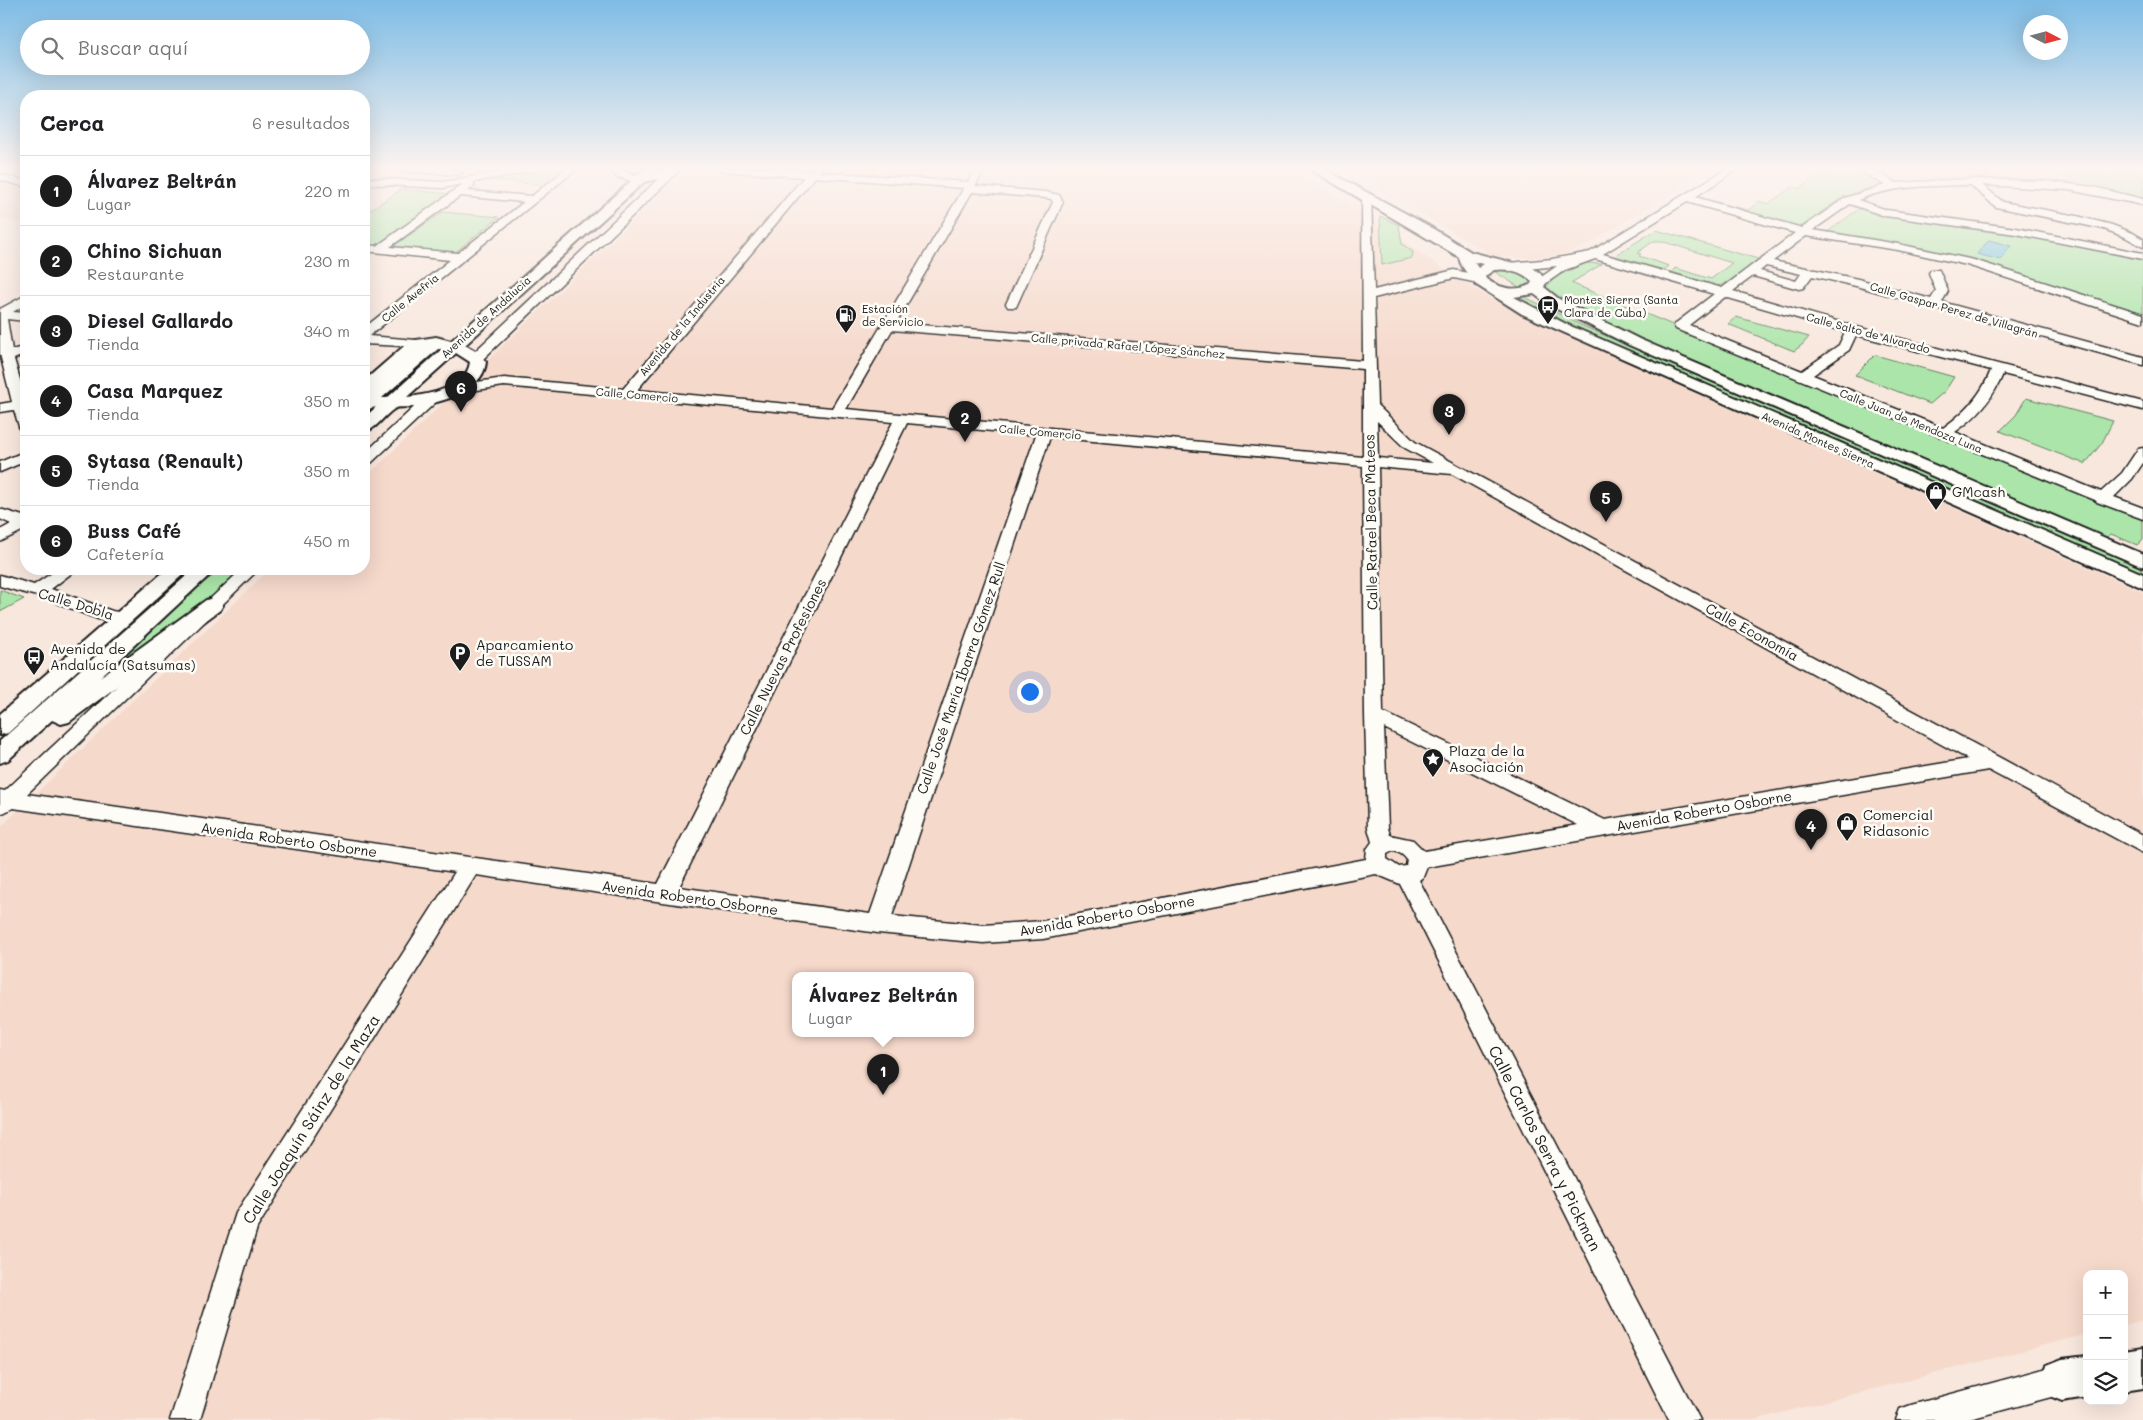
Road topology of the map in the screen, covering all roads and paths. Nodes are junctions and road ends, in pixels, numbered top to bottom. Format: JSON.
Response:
{"nodes":[{"id":1,"x":390,"y":234,"type":"edge"},
{"id":2,"x":489,"y":234,"type":"edge"},
{"id":3,"x":556,"y":234,"type":"edge"},
{"id":4,"x":559,"y":234,"type":"edge"},
{"id":5,"x":609,"y":234,"type":"edge"},
{"id":6,"x":761,"y":234,"type":"edge"},
{"id":7,"x":941,"y":234,"type":"edge"},
{"id":8,"x":1043,"y":234,"type":"edge"},
{"id":9,"x":1367,"y":234,"type":"edge"},
{"id":10,"x":1432,"y":234,"type":"edge"},
{"id":11,"x":1627,"y":234,"type":"edge"},
{"id":12,"x":1801,"y":234,"type":"edge"},
{"id":13,"x":1818,"y":234,"type":"edge"},
{"id":14,"x":2033,"y":234,"type":"edge"},
{"id":15,"x":2129,"y":234,"type":"edge"},
{"id":16,"x":2143,"y":244,"type":"edge"},
{"id":17,"x":373,"y":249,"type":"edge"},
{"id":18,"x":1466,"y":255,"type":"junction"},
{"id":19,"x":1594,"y":255,"type":"junction"},
{"id":20,"x":2143,"y":256,"type":"edge"},
{"id":21,"x":460,"y":257,"type":"junction"},
{"id":22,"x":1764,"y":262,"type":"junction"},
{"id":23,"x":1507,"y":266,"type":"junction"},
{"id":24,"x":1750,"y":272,"type":"junction"},
{"id":25,"x":1809,"y":272,"type":"junction"},
{"id":26,"x":1935,"y":273,"type":"dead end"},
{"id":27,"x":1454,"y":274,"type":"joint"},
{"id":28,"x":1478,"y":277,"type":"junction"},
{"id":29,"x":1537,"y":286,"type":"junction"},
{"id":30,"x":1496,"y":290,"type":"junction"},
{"id":31,"x":1724,"y":293,"type":"junction"},
{"id":32,"x":1367,"y":296,"type":"junction"},
{"id":33,"x":0,"y":298,"type":"edge"},
{"id":34,"x":20,"y":300,"type":"edge"},
{"id":35,"x":20,"y":303,"type":"edge"},
{"id":36,"x":1012,"y":304,"type":"dead end"},
{"id":37,"x":1935,"y":304,"type":"junction"},
{"id":38,"x":475,"y":309,"type":"dead end"},
{"id":39,"x":0,"y":314,"type":"edge"},
{"id":40,"x":20,"y":316,"type":"edge"},
{"id":41,"x":2143,"y":318,"type":"edge"},
{"id":42,"x":888,"y":326,"type":"junction"},
{"id":43,"x":370,"y":329,"type":"edge"},
{"id":44,"x":1852,"y":330,"type":"junction"},
{"id":45,"x":450,"y":340,"type":"junction"},
{"id":46,"x":370,"y":341,"type":"edge"},
{"id":47,"x":433,"y":344,"type":"junction"},
{"id":48,"x":408,"y":347,"type":"junction"},
{"id":49,"x":20,"y":354,"type":"edge"},
{"id":50,"x":2143,"y":361,"type":"edge"},
{"id":51,"x":8,"y":362,"type":"junction"},
{"id":52,"x":20,"y":363,"type":"edge"},
{"id":53,"x":476,"y":365,"type":"junction"},
{"id":54,"x":1369,"y":366,"type":"junction"},
{"id":55,"x":1999,"y":368,"type":"junction"},
{"id":56,"x":1803,"y":376,"type":"junction"},
{"id":57,"x":504,"y":382,"type":"junction"},
{"id":58,"x":458,"y":389,"type":"junction"},
{"id":59,"x":370,"y":390,"type":"edge"},
{"id":60,"x":370,"y":392,"type":"edge"},
{"id":61,"x":626,"y":394,"type":"junction"},
{"id":62,"x":20,"y":396,"type":"edge"},
{"id":63,"x":370,"y":397,"type":"edge"},
{"id":64,"x":433,"y":398,"type":"junction"},
{"id":65,"x":389,"y":404,"type":"junction"},
{"id":66,"x":20,"y":405,"type":"edge"},
{"id":67,"x":1370,"y":406,"type":"junction"},
{"id":68,"x":2143,"y":406,"type":"edge"},
{"id":69,"x":0,"y":408,"type":"edge"},
{"id":70,"x":836,"y":414,"type":"junction"},
{"id":71,"x":902,"y":419,"type":"junction"},
{"id":72,"x":370,"y":421,"type":"edge"},
{"id":73,"x":1044,"y":432,"type":"junction"},
{"id":74,"x":1943,"y":434,"type":"junction"},
{"id":75,"x":2143,"y":452,"type":"edge"},
{"id":76,"x":370,"y":456,"type":"edge"},
{"id":77,"x":20,"y":458,"type":"edge"},
{"id":78,"x":1370,"y":463,"type":"junction"},
{"id":79,"x":6,"y":465,"type":"edge"},
{"id":80,"x":20,"y":467,"type":"edge"},
{"id":81,"x":1456,"y":470,"type":"junction"},
{"id":82,"x":2102,"y":498,"type":"junction"},
{"id":83,"x":0,"y":514,"type":"edge"},
{"id":84,"x":2143,"y":514,"type":"edge"},
{"id":85,"x":20,"y":521,"type":"edge"},
{"id":86,"x":20,"y":526,"type":"edge"},
{"id":87,"x":0,"y":537,"type":"edge"},
{"id":88,"x":2143,"y":561,"type":"edge"},
{"id":89,"x":60,"y":575,"type":"edge"},
{"id":90,"x":172,"y":575,"type":"edge"},
{"id":91,"x":199,"y":575,"type":"edge"},
{"id":92,"x":245,"y":575,"type":"edge"},
{"id":93,"x":0,"y":580,"type":"edge"},
{"id":94,"x":2143,"y":582,"type":"edge"},
{"id":95,"x":38,"y":590,"type":"junction"},
{"id":96,"x":213,"y":605,"type":"junction"},
{"id":97,"x":124,"y":618,"type":"junction"},
{"id":98,"x":1374,"y":716,"type":"junction"},
{"id":99,"x":0,"y":727,"type":"edge"},
{"id":100,"x":0,"y":754,"type":"edge"},
{"id":101,"x":0,"y":761,"type":"edge"},
{"id":102,"x":1991,"y":762,"type":"junction"},
{"id":103,"x":3,"y":802,"type":"edge"},
{"id":104,"x":1603,"y":828,"type":"junction"},
{"id":105,"x":2143,"y":845,"type":"edge"},
{"id":106,"x":1381,"y":855,"type":"junction"},
{"id":107,"x":470,"y":867,"type":"junction"},
{"id":108,"x":1412,"y":867,"type":"junction"},
{"id":109,"x":664,"y":894,"type":"junction"},
{"id":110,"x":878,"y":924,"type":"junction"},
{"id":111,"x":2143,"y":1358,"type":"edge"},
{"id":112,"x":2128,"y":1362,"type":"edge"},
{"id":113,"x":2143,"y":1368,"type":"edge"},
{"id":114,"x":2128,"y":1370,"type":"edge"},
{"id":115,"x":2078,"y":1376,"type":"edge"},
{"id":116,"x":185,"y":1420,"type":"edge"},
{"id":117,"x":1684,"y":1420,"type":"edge"},
{"id":118,"x":1911,"y":1420,"type":"edge"}],
"edges":[{"from":1,"to":17,"type":"street"},
{"from":2,"to":21,"type":"street","name":"Calle Avefria"},
{"from":3,"to":38,"type":"main road","name":"Avenida de Andalucía"},
{"from":4,"to":45,"type":"main road","name":"Avenida de Andalucía"},
{"from":5,"to":53,"type":"street"},
{"from":6,"to":61,"type":"street","name":"Avenida de la Industria"},
{"from":7,"to":42,"type":"street"},
{"from":8,"to":36,"type":"street"},
{"from":9,"to":32,"type":"street","name":"Calle Rafael Beca Mateos"},
{"from":10,"to":18,"type":"main road"},
{"from":11,"to":19,"type":"street"},
{"from":12,"to":22,"type":"street"},
{"from":13,"to":41,"type":"street"},
{"from":14,"to":20,"type":"street"},
{"from":15,"to":16,"type":"street"},
{"from":17,"to":21,"type":"street"},
{"from":18,"to":23,"type":"main road"},
{"from":18,"to":28,"type":"main road"},
{"from":19,"to":23,"type":"street"},
{"from":19,"to":29,"type":"street"},
{"from":19,"to":31,"type":"street","name":"Calle Salto de Alvarado"},
{"from":21,"to":43,"type":"street","name":"Calle Avefria"},
{"from":22,"to":24,"type":"street"},
{"from":22,"to":25,"type":"street","name":"Calle Gaspar Perez de Villagrán"},
{"from":23,"to":28,"type":"main road"},
{"from":23,"to":29,"type":"main road","name":"Avenida Montes Sierra"},
{"from":24,"to":25,"type":"street"},
{"from":24,"to":31,"type":"street"},
{"from":25,"to":37,"type":"street","name":"Calle Gaspar Perez de Villagrán"},
{"from":26,"to":37,"type":"street"},
{"from":27,"to":28,"type":"street"},
{"from":27,"to":32,"type":"street"},
{"from":28,"to":30,"type":"main road","name":"Avenida Montes Sierra"},
{"from":29,"to":30,"type":"main road"},
{"from":29,"to":88,"type":"main road","name":"Avenida Montes Sierra"},
{"from":30,"to":94,"type":"main road","name":"Avenida Montes Sierra"},
{"from":31,"to":44,"type":"street","name":"Calle Salto de Alvarado"},
{"from":31,"to":56,"type":"street","name":"Calle Juan de Mendoza Luna"},
{"from":32,"to":54,"type":"street","name":"Calle Rafael Beca Mateos"},
{"from":33,"to":34,"type":"street"},
{"from":35,"to":39,"type":"street"},
{"from":37,"to":50,"type":"street","name":"Calle Gaspar Perez de Villagrán"},
{"from":39,"to":40,"type":"street"},
{"from":39,"to":51,"type":"street"},
{"from":42,"to":54,"type":"street","name":"Calle privada Rafael López Sánchez"},
{"from":42,"to":70,"type":"street"},
{"from":44,"to":55,"type":"street","name":"Calle Salto de Alvarado"},
{"from":44,"to":56,"type":"street"},
{"from":45,"to":47,"type":"main road"},
{"from":45,"to":53,"type":"main road"},
{"from":45,"to":65,"type":"main road","name":"Avenida de Andalucía"},
{"from":46,"to":48,"type":"street"},
{"from":47,"to":48,"type":"main road"},
{"from":47,"to":60,"type":"main road","name":"Avenida de Andalucía"},
{"from":48,"to":59,"type":"main road"},
{"from":49,"to":51,"type":"street"},
{"from":51,"to":52,"type":"street"},
{"from":51,"to":62,"type":"street"},
{"from":53,"to":57,"type":"street"},
{"from":53,"to":58,"type":"main road"},
{"from":54,"to":67,"type":"street","name":"Calle Rafael Beca Mateos"},
{"from":55,"to":68,"type":"street","name":"Calle Salto de Alvarado"},
{"from":55,"to":74,"type":"street"},
{"from":56,"to":74,"type":"street","name":"Calle Juan de Mendoza Luna"},
{"from":57,"to":58,"type":"street"},
{"from":57,"to":61,"type":"street","name":"Calle Comercio"},
{"from":58,"to":64,"type":"main road"},
{"from":61,"to":70,"type":"street","name":"Calle Comercio"},
{"from":63,"to":65,"type":"main road"},
{"from":64,"to":65,"type":"main road"},
{"from":64,"to":76,"type":"street"},
{"from":65,"to":72,"type":"main road","name":"Avenida de Andalucía"},
{"from":66,"to":69,"type":"street"},
{"from":67,"to":78,"type":"street","name":"Calle Rafael Beca Mateos"},
{"from":67,"to":81,"type":"street","name":"Calle Economía"},
{"from":70,"to":71,"type":"street","name":"Calle Comercio"},
{"from":71,"to":73,"type":"street","name":"Calle Comercio"},
{"from":71,"to":109,"type":"street","name":"Calle Nuevas Profesiones"},
{"from":73,"to":78,"type":"street","name":"Calle Comercio"},
{"from":73,"to":110,"type":"street","name":"Calle José María Ibarra Gómez Rull"},
{"from":74,"to":82,"type":"street","name":"Calle Juan de Mendoza Luna"},
{"from":75,"to":82,"type":"street"},
{"from":77,"to":79,"type":"street"},
{"from":78,"to":81,"type":"street","name":"Calle Comercio"},
{"from":78,"to":98,"type":"street","name":"Calle Rafael Beca Mateos"},
{"from":79,"to":80,"type":"street"},
{"from":81,"to":102,"type":"street","name":"Calle Economía"},
{"from":82,"to":84,"type":"street","name":"Calle Juan de Mendoza Luna"},
{"from":83,"to":85,"type":"street"},
{"from":86,"to":87,"type":"street"},
{"from":89,"to":95,"type":"street"},
{"from":90,"to":97,"type":"main road"},
{"from":91,"to":100,"type":"main road"},
{"from":92,"to":96,"type":"street"},
{"from":93,"to":95,"type":"street","name":"Calle Dobla"},
{"from":95,"to":97,"type":"street","name":"Calle Dobla"},
{"from":96,"to":101,"type":"main road"},
{"from":96,"to":103,"type":"street"},
{"from":97,"to":99,"type":"main road"},
{"from":98,"to":104,"type":"street"},
{"from":98,"to":106,"type":"street","name":"Calle Rafael Beca Mateos"},
{"from":102,"to":104,"type":"street","name":"Avenida Roberto Osborne"},
{"from":102,"to":105,"type":"street","name":"Calle Economía"},
{"from":103,"to":107,"type":"street","name":"Avenida Roberto Osborne"},
{"from":104,"to":108,"type":"street","name":"Avenida Roberto Osborne"},
{"from":106,"to":108,"type":"street"},
{"from":106,"to":108,"type":"street"},
{"from":106,"to":110,"type":"street","name":"Avenida Roberto Osborne"},
{"from":107,"to":109,"type":"street","name":"Avenida Roberto Osborne"},
{"from":107,"to":116,"type":"street","name":"Calle Joaquín Sáinz de la Maza"},
{"from":108,"to":117,"type":"street","name":"Calle Carlos Serra y Pickman"},
{"from":109,"to":110,"type":"street","name":"Avenida Roberto Osborne"},
{"from":111,"to":112,"type":"street"},
{"from":113,"to":114,"type":"highway"},
{"from":115,"to":118,"type":"street"}]}
